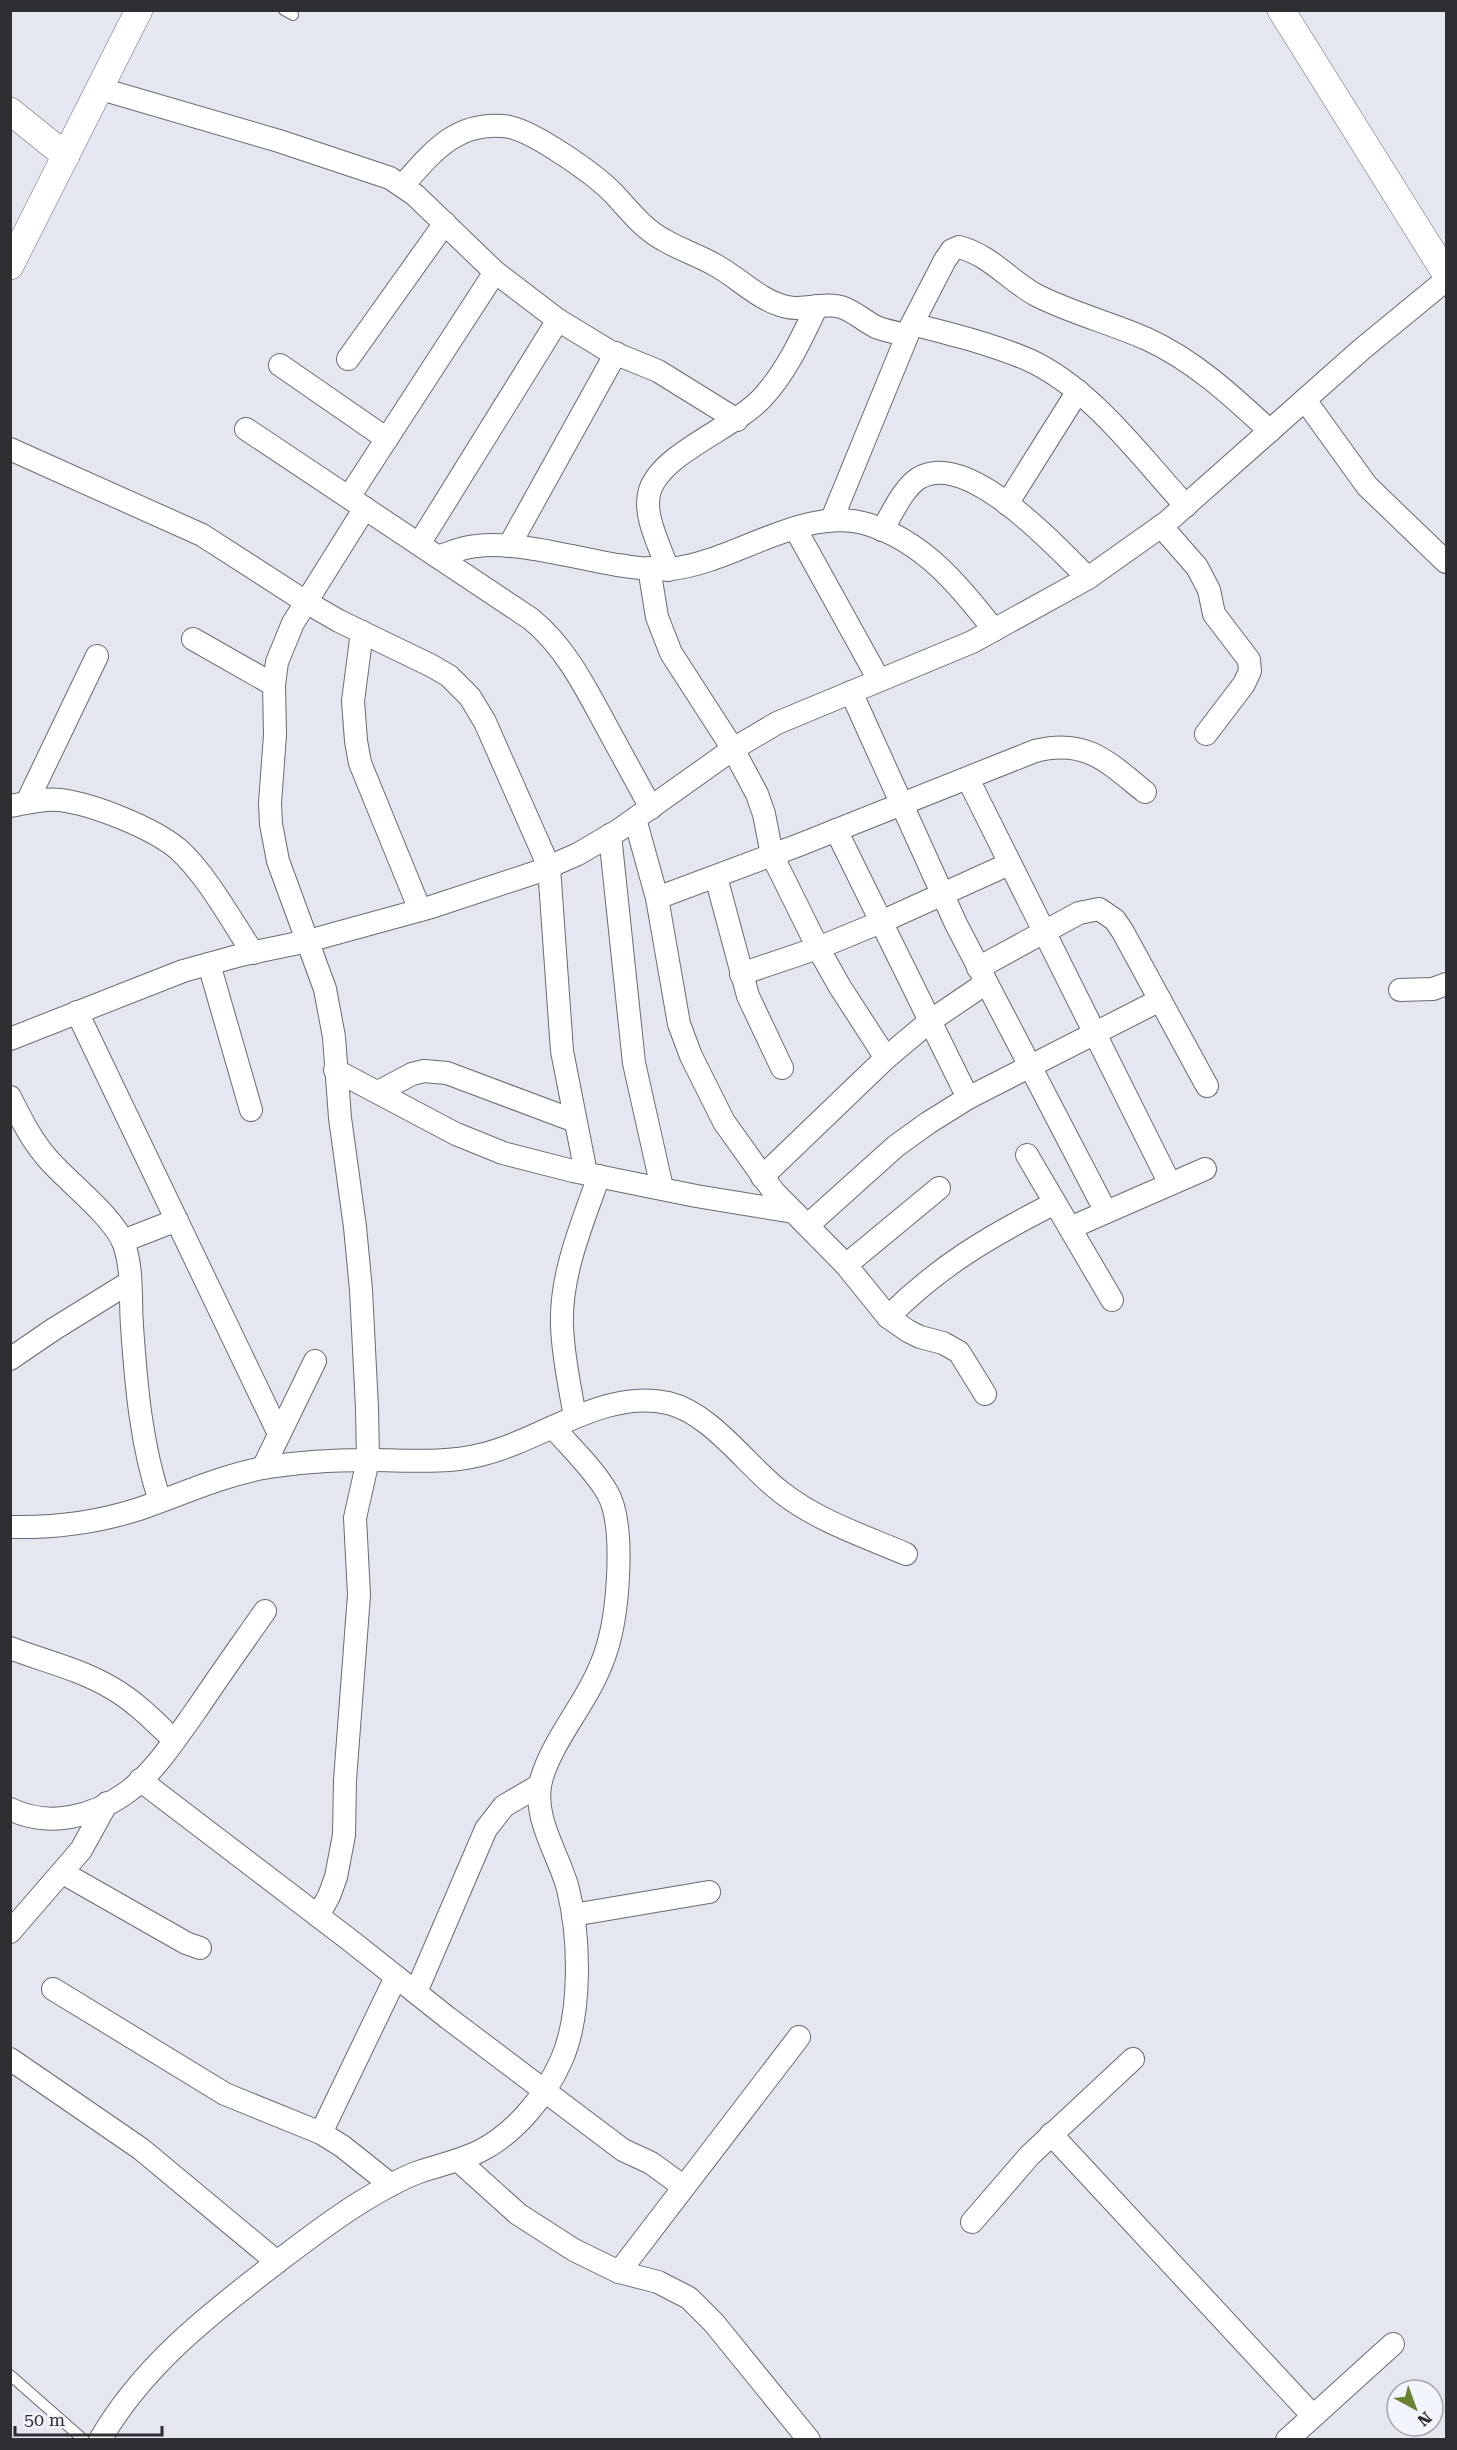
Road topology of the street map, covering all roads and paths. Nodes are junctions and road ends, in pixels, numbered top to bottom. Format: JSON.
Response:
{"nodes":[{"id":1,"x":139,"y":10,"type":"edge"},
{"id":2,"x":1281,"y":10,"type":"edge"},
{"id":3,"x":101,"y":89,"type":"junction"},
{"id":4,"x":10,"y":111,"type":"edge"},
{"id":5,"x":66,"y":156,"type":"junction"},
{"id":6,"x":403,"y":185,"type":"junction"},
{"id":7,"x":444,"y":223,"type":"junction"},
{"id":8,"x":10,"y":266,"type":"edge"},
{"id":9,"x":495,"y":272,"type":"junction"},
{"id":10,"x":1446,"y":274,"type":"edge"},
{"id":11,"x":1446,"y":280,"type":"edge"},
{"id":12,"x":817,"y":306,"type":"junction"},
{"id":13,"x":558,"y":320,"type":"junction"},
{"id":14,"x":909,"y":329,"type":"junction"},
{"id":15,"x":616,"y":353,"type":"junction"},
{"id":16,"x":348,"y":359,"type":"dead end"},
{"id":17,"x":280,"y":365,"type":"dead end"},
{"id":18,"x":1078,"y":391,"type":"junction"},
{"id":19,"x":1305,"y":400,"type":"junction"},
{"id":20,"x":737,"y":420,"type":"junction"},
{"id":21,"x":246,"y":429,"type":"dead end"},
{"id":22,"x":1270,"y":431,"type":"junction"},
{"id":23,"x":387,"y":439,"type":"junction"},
{"id":24,"x":10,"y":450,"type":"edge"},
{"id":25,"x":357,"y":503,"type":"junction"},
{"id":26,"x":1007,"y":504,"type":"junction"},
{"id":27,"x":1186,"y":506,"type":"junction"},
{"id":28,"x":832,"y":519,"type":"junction"},
{"id":29,"x":1161,"y":526,"type":"junction"},
{"id":30,"x":795,"y":528,"type":"junction"},
{"id":31,"x":882,"y":530,"type":"junction"},
{"id":32,"x":419,"y":544,"type":"junction"},
{"id":33,"x":509,"y":546,"type":"junction"},
{"id":34,"x":438,"y":557,"type":"junction"},
{"id":35,"x":1446,"y":562,"type":"edge"},
{"id":36,"x":658,"y":569,"type":"junction"},
{"id":37,"x":1088,"y":578,"type":"junction"},
{"id":38,"x":306,"y":602,"type":"junction"},
{"id":39,"x":994,"y":630,"type":"junction"},
{"id":40,"x":362,"y":632,"type":"junction"},
{"id":41,"x":193,"y":639,"type":"dead end"},
{"id":42,"x":97,"y":656,"type":"dead end"},
{"id":43,"x":879,"y":681,"type":"junction"},
{"id":44,"x":274,"y":685,"type":"junction"},
{"id":45,"x":851,"y":692,"type":"junction"},
{"id":46,"x":1206,"y":734,"type":"dead end"},
{"id":47,"x":733,"y":749,"type":"junction"},
{"id":48,"x":968,"y":779,"type":"junction"},
{"id":49,"x":1145,"y":792,"type":"dead end"},
{"id":50,"x":901,"y":804,"type":"junction"},
{"id":51,"x":15,"y":806,"type":"edge"},
{"id":52,"x":643,"y":814,"type":"junction"},
{"id":53,"x":836,"y":830,"type":"junction"},
{"id":54,"x":610,"y":835,"type":"junction"},
{"id":55,"x":772,"y":855,"type":"junction"},
{"id":56,"x":1010,"y":864,"type":"junction"},
{"id":57,"x":549,"y":867,"type":"junction"},
{"id":58,"x":716,"y":876,"type":"junction"},
{"id":59,"x":942,"y":894,"type":"junction"},
{"id":60,"x":657,"y":898,"type":"junction"},
{"id":61,"x":420,"y":910,"type":"junction"},
{"id":62,"x":881,"y":922,"type":"junction"},
{"id":63,"x":1044,"y":934,"type":"junction"},
{"id":64,"x":308,"y":941,"type":"junction"},
{"id":65,"x":818,"y":948,"type":"junction"},
{"id":66,"x":253,"y":953,"type":"junction"},
{"id":67,"x":209,"y":964,"type":"junction"},
{"id":68,"x":741,"y":974,"type":"junction"},
{"id":69,"x":982,"y":975,"type":"junction"},
{"id":70,"x":1446,"y":984,"type":"edge"},
{"id":71,"x":1400,"y":990,"type":"dead end"},
{"id":72,"x":1160,"y":1000,"type":"junction"},
{"id":73,"x":77,"y":1012,"type":"junction"},
{"id":74,"x":930,"y":1021,"type":"junction"},
{"id":75,"x":1094,"y":1034,"type":"junction"},
{"id":76,"x":10,"y":1039,"type":"edge"},
{"id":77,"x":886,"y":1058,"type":"junction"},
{"id":78,"x":1029,"y":1067,"type":"junction"},
{"id":79,"x":782,"y":1068,"type":"dead end"},
{"id":80,"x":335,"y":1070,"type":"junction"},
{"id":81,"x":1207,"y":1086,"type":"dead end"},
{"id":82,"x":378,"y":1092,"type":"junction"},
{"id":83,"x":10,"y":1097,"type":"edge"},
{"id":84,"x":968,"y":1098,"type":"junction"},
{"id":85,"x":251,"y":1110,"type":"dead end"},
{"id":86,"x":575,"y":1121,"type":"junction"},
{"id":87,"x":1027,"y":1155,"type":"dead end"},
{"id":88,"x":1205,"y":1169,"type":"dead end"},
{"id":89,"x":592,"y":1174,"type":"junction"},
{"id":90,"x":762,"y":1177,"type":"junction"},
{"id":91,"x":1170,"y":1184,"type":"junction"},
{"id":92,"x":662,"y":1188,"type":"junction"},
{"id":93,"x":939,"y":1188,"type":"dead end"},
{"id":94,"x":1055,"y":1203,"type":"junction"},
{"id":95,"x":1106,"y":1212,"type":"junction"},
{"id":96,"x":801,"y":1219,"type":"junction"},
{"id":97,"x":177,"y":1220,"type":"junction"},
{"id":98,"x":1070,"y":1228,"type":"junction"},
{"id":99,"x":123,"y":1241,"type":"junction"},
{"id":100,"x":846,"y":1265,"type":"junction"},
{"id":101,"x":130,"y":1282,"type":"junction"},
{"id":102,"x":1112,"y":1300,"type":"dead end"},
{"id":103,"x":888,"y":1317,"type":"junction"},
{"id":104,"x":11,"y":1359,"type":"edge"},
{"id":105,"x":315,"y":1361,"type":"dead end"},
{"id":106,"x":984,"y":1394,"type":"dead end"},
{"id":107,"x":575,"y":1417,"type":"junction"},
{"id":108,"x":553,"y":1427,"type":"junction"},
{"id":109,"x":279,"y":1434,"type":"junction"},
{"id":110,"x":368,"y":1460,"type":"junction"},
{"id":111,"x":262,"y":1468,"type":"junction"},
{"id":112,"x":160,"y":1501,"type":"junction"},
{"id":113,"x":10,"y":1527,"type":"edge"},
{"id":114,"x":906,"y":1554,"type":"dead end"},
{"id":115,"x":265,"y":1611,"type":"dead end"},
{"id":116,"x":10,"y":1648,"type":"edge"},
{"id":117,"x":174,"y":1740,"type":"junction"},
{"id":118,"x":140,"y":1780,"type":"junction"},
{"id":119,"x":540,"y":1785,"type":"junction"},
{"id":120,"x":107,"y":1803,"type":"junction"},
{"id":121,"x":10,"y":1809,"type":"edge"},
{"id":122,"x":63,"y":1873,"type":"junction"},
{"id":123,"x":709,"y":1892,"type":"dead end"},
{"id":124,"x":573,"y":1915,"type":"junction"},
{"id":125,"x":318,"y":1916,"type":"junction"},
{"id":126,"x":10,"y":1932,"type":"edge"},
{"id":127,"x":200,"y":1948,"type":"dead end"},
{"id":128,"x":396,"y":1977,"type":"junction"},
{"id":129,"x":53,"y":1989,"type":"dead end"},
{"id":130,"x":416,"y":1992,"type":"junction"},
{"id":131,"x":799,"y":2037,"type":"dead end"},
{"id":132,"x":10,"y":2059,"type":"edge"},
{"id":133,"x":1133,"y":2059,"type":"dead end"},
{"id":134,"x":545,"y":2090,"type":"junction"},
{"id":135,"x":321,"y":2133,"type":"junction"},
{"id":136,"x":1051,"y":2134,"type":"junction"},
{"id":137,"x":458,"y":2160,"type":"junction"},
{"id":138,"x":391,"y":2185,"type":"junction"},
{"id":139,"x":684,"y":2187,"type":"junction"},
{"id":140,"x":972,"y":2222,"type":"dead end"},
{"id":141,"x":277,"y":2262,"type":"junction"},
{"id":142,"x":619,"y":2272,"type":"junction"},
{"id":143,"x":1393,"y":2344,"type":"dead end"},
{"id":144,"x":10,"y":2375,"type":"edge"},
{"id":145,"x":1313,"y":2416,"type":"junction"},
{"id":146,"x":84,"y":2439,"type":"edge"},
{"id":147,"x":100,"y":2439,"type":"edge"},
{"id":148,"x":809,"y":2439,"type":"edge"},
{"id":149,"x":1287,"y":2439,"type":"edge"}],
"edges":[{"from":1,"to":3,"type":"street"},
{"from":2,"to":10,"type":"street"},
{"from":3,"to":5,"type":"street"},
{"from":3,"to":6,"type":"street"},
{"from":4,"to":5,"type":"street"},
{"from":5,"to":8,"type":"street"},
{"from":6,"to":7,"type":"street"},
{"from":6,"to":12,"type":"street"},
{"from":7,"to":9,"type":"street"},
{"from":7,"to":16,"type":"street"},
{"from":9,"to":13,"type":"street"},
{"from":9,"to":23,"type":"street"},
{"from":11,"to":19,"type":"street"},
{"from":12,"to":14,"type":"street"},
{"from":12,"to":20,"type":"street"},
{"from":13,"to":15,"type":"street"},
{"from":13,"to":32,"type":"street"},
{"from":14,"to":18,"type":"street"},
{"from":14,"to":22,"type":"street"},
{"from":14,"to":28,"type":"street"},
{"from":15,"to":20,"type":"street"},
{"from":15,"to":33,"type":"street"},
{"from":17,"to":23,"type":"street"},
{"from":18,"to":26,"type":"street"},
{"from":18,"to":27,"type":"street"},
{"from":19,"to":22,"type":"street"},
{"from":19,"to":35,"type":"street"},
{"from":20,"to":36,"type":"street"},
{"from":21,"to":25,"type":"street"},
{"from":22,"to":27,"type":"street"},
{"from":23,"to":25,"type":"street"},
{"from":24,"to":38,"type":"street"},
{"from":25,"to":32,"type":"street"},
{"from":25,"to":38,"type":"street"},
{"from":26,"to":31,"type":"street"},
{"from":26,"to":37,"type":"street"},
{"from":27,"to":29,"type":"street"},
{"from":28,"to":30,"type":"street"},
{"from":28,"to":31,"type":"street"},
{"from":29,"to":37,"type":"street"},
{"from":29,"to":46,"type":"street"},
{"from":30,"to":36,"type":"street"},
{"from":30,"to":43,"type":"street"},
{"from":31,"to":39,"type":"street"},
{"from":32,"to":34,"type":"street"},
{"from":33,"to":34,"type":"street"},
{"from":33,"to":36,"type":"street"},
{"from":34,"to":52,"type":"street"},
{"from":36,"to":47,"type":"street"},
{"from":37,"to":39,"type":"street"},
{"from":38,"to":40,"type":"street"},
{"from":38,"to":44,"type":"street"},
{"from":39,"to":43,"type":"street"},
{"from":40,"to":57,"type":"street"},
{"from":40,"to":61,"type":"street"},
{"from":41,"to":44,"type":"street"},
{"from":42,"to":51,"type":"street"},
{"from":43,"to":45,"type":"street"},
{"from":44,"to":64,"type":"street"},
{"from":45,"to":47,"type":"street"},
{"from":45,"to":50,"type":"street"},
{"from":47,"to":52,"type":"street"},
{"from":47,"to":55,"type":"street"},
{"from":48,"to":49,"type":"street"},
{"from":48,"to":50,"type":"street"},
{"from":48,"to":56,"type":"street"},
{"from":50,"to":53,"type":"street"},
{"from":50,"to":59,"type":"street"},
{"from":51,"to":66,"type":"street"},
{"from":52,"to":54,"type":"street"},
{"from":52,"to":60,"type":"street"},
{"from":53,"to":55,"type":"street"},
{"from":53,"to":62,"type":"street"},
{"from":54,"to":57,"type":"street"},
{"from":54,"to":92,"type":"street"},
{"from":55,"to":58,"type":"street"},
{"from":55,"to":65,"type":"street"},
{"from":56,"to":59,"type":"street"},
{"from":56,"to":63,"type":"street"},
{"from":57,"to":61,"type":"street"},
{"from":57,"to":86,"type":"street"},
{"from":58,"to":60,"type":"street"},
{"from":58,"to":68,"type":"street"},
{"from":59,"to":62,"type":"street"},
{"from":59,"to":69,"type":"street"},
{"from":60,"to":90,"type":"street"},
{"from":61,"to":64,"type":"street"},
{"from":62,"to":65,"type":"street"},
{"from":62,"to":74,"type":"street"},
{"from":63,"to":69,"type":"street"},
{"from":63,"to":72,"type":"street"},
{"from":63,"to":75,"type":"street"},
{"from":64,"to":66,"type":"street"},
{"from":64,"to":80,"type":"street"},
{"from":65,"to":68,"type":"street"},
{"from":65,"to":77,"type":"street"},
{"from":66,"to":67,"type":"street"},
{"from":67,"to":73,"type":"street"},
{"from":67,"to":85,"type":"street"},
{"from":68,"to":79,"type":"street"},
{"from":69,"to":74,"type":"street"},
{"from":69,"to":78,"type":"street"},
{"from":70,"to":71,"type":"street"},
{"from":72,"to":75,"type":"street"},
{"from":72,"to":81,"type":"street"},
{"from":73,"to":76,"type":"street"},
{"from":73,"to":97,"type":"street"},
{"from":74,"to":77,"type":"street"},
{"from":74,"to":84,"type":"street"},
{"from":75,"to":78,"type":"street"},
{"from":75,"to":91,"type":"street"},
{"from":77,"to":90,"type":"street"},
{"from":78,"to":84,"type":"street"},
{"from":78,"to":95,"type":"street"},
{"from":80,"to":82,"type":"street"},
{"from":80,"to":110,"type":"street"},
{"from":82,"to":86,"type":"street"},
{"from":82,"to":89,"type":"street"},
{"from":83,"to":99,"type":"street"},
{"from":84,"to":96,"type":"street"},
{"from":86,"to":89,"type":"street"},
{"from":87,"to":94,"type":"street"},
{"from":88,"to":91,"type":"street"},
{"from":89,"to":92,"type":"street"},
{"from":89,"to":107,"type":"street"},
{"from":90,"to":96,"type":"street"},
{"from":91,"to":95,"type":"street"},
{"from":92,"to":96,"type":"street"},
{"from":93,"to":100,"type":"street"},
{"from":94,"to":98,"type":"street"},
{"from":94,"to":103,"type":"street"},
{"from":95,"to":98,"type":"street"},
{"from":96,"to":100,"type":"street"},
{"from":97,"to":99,"type":"street"},
{"from":97,"to":109,"type":"street"},
{"from":98,"to":102,"type":"street"},
{"from":99,"to":101,"type":"street"},
{"from":100,"to":103,"type":"street"},
{"from":101,"to":104,"type":"street"},
{"from":101,"to":112,"type":"street"},
{"from":103,"to":106,"type":"street"},
{"from":105,"to":109,"type":"street"},
{"from":107,"to":108,"type":"street"},
{"from":107,"to":114,"type":"street"},
{"from":108,"to":110,"type":"street"},
{"from":108,"to":119,"type":"street"},
{"from":109,"to":111,"type":"street"},
{"from":110,"to":111,"type":"street"},
{"from":110,"to":125,"type":"street"},
{"from":111,"to":112,"type":"street"},
{"from":112,"to":113,"type":"street"},
{"from":115,"to":117,"type":"street"},
{"from":116,"to":117,"type":"street"},
{"from":117,"to":118,"type":"street"},
{"from":118,"to":120,"type":"street"},
{"from":118,"to":125,"type":"street"},
{"from":119,"to":124,"type":"street"},
{"from":119,"to":130,"type":"street"},
{"from":120,"to":121,"type":"street"},
{"from":120,"to":122,"type":"street"},
{"from":122,"to":126,"type":"street"},
{"from":122,"to":127,"type":"street"},
{"from":123,"to":124,"type":"street"},
{"from":124,"to":134,"type":"street"},
{"from":125,"to":128,"type":"street"},
{"from":128,"to":130,"type":"street"},
{"from":128,"to":135,"type":"street"},
{"from":129,"to":135,"type":"street"},
{"from":130,"to":134,"type":"street"},
{"from":131,"to":139,"type":"street"},
{"from":132,"to":141,"type":"street"},
{"from":133,"to":136,"type":"street"},
{"from":134,"to":137,"type":"street"},
{"from":134,"to":139,"type":"street"},
{"from":135,"to":138,"type":"street"},
{"from":136,"to":140,"type":"street"},
{"from":136,"to":145,"type":"street"},
{"from":137,"to":138,"type":"street"},
{"from":137,"to":142,"type":"street"},
{"from":138,"to":141,"type":"street"},
{"from":139,"to":142,"type":"street"},
{"from":141,"to":147,"type":"street"},
{"from":142,"to":148,"type":"street"},
{"from":143,"to":145,"type":"street"},
{"from":144,"to":146,"type":"lane"},
{"from":145,"to":149,"type":"street"}]}
